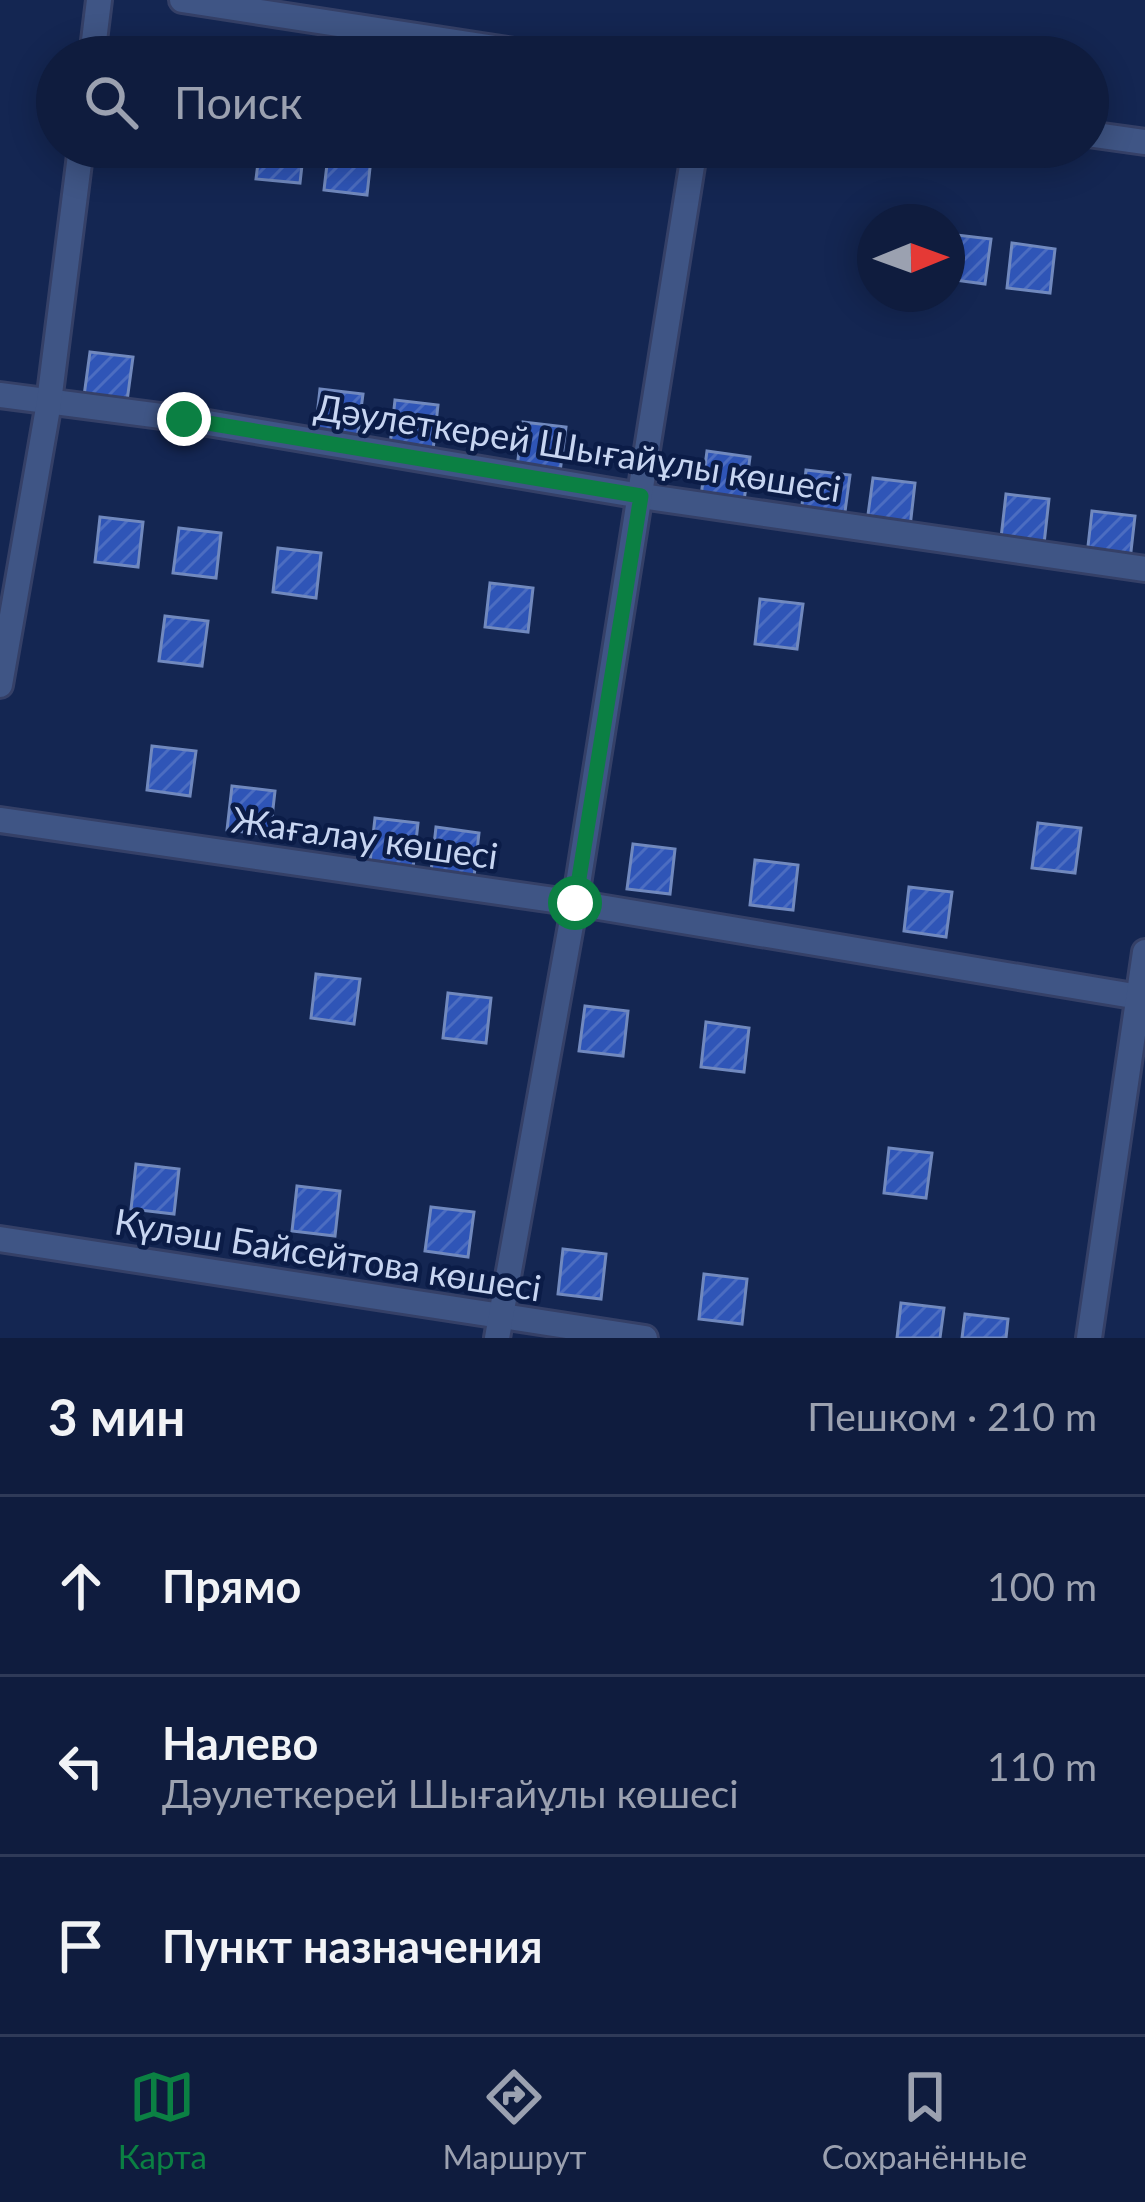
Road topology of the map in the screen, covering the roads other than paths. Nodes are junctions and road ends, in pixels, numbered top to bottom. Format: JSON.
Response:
{"nodes":[{"id":1,"x":99,"y":0,"type":"edge"},
{"id":2,"x":182,"y":0,"type":"edge"},
{"id":3,"x":95,"y":36,"type":"edge"},
{"id":4,"x":417,"y":36,"type":"edge"},
{"id":5,"x":1109,"y":137,"type":"edge"},
{"id":6,"x":1145,"y":142,"type":"edge"},
{"id":7,"x":77,"y":168,"type":"edge"},
{"id":8,"x":692,"y":168,"type":"edge"},
{"id":9,"x":0,"y":395,"type":"edge"},
{"id":10,"x":49,"y":402,"type":"junction"},
{"id":11,"x":641,"y":496,"type":"junction"},
{"id":12,"x":1145,"y":569,"type":"edge"},
{"id":13,"x":0,"y":685,"type":"edge"},
{"id":14,"x":0,"y":820,"type":"edge"},
{"id":15,"x":575,"y":903,"type":"junction"},
{"id":16,"x":1145,"y":952,"type":"edge"},
{"id":17,"x":1142,"y":998,"type":"edge"},
{"id":18,"x":0,"y":1239,"type":"edge"},
{"id":19,"x":498,"y":1328,"type":"edge"},
{"id":20,"x":645,"y":1338,"type":"edge"},
{"id":21,"x":1089,"y":1338,"type":"edge"}],
"edges":[{"from":1,"to":3,"type":"street"},
{"from":2,"to":4,"type":"street"},
{"from":5,"to":6,"type":"street"},
{"from":7,"to":10,"type":"street"},
{"from":8,"to":11,"type":"street"},
{"from":9,"to":10,"type":"street","name":"Дәулеткерей Шығайұлы көшесі"},
{"from":10,"to":11,"type":"street","name":"Дәулеткерей Шығайұлы көшесі"},
{"from":10,"to":13,"type":"street"},
{"from":11,"to":12,"type":"street","name":"Дәулеткерей Шығайұлы көшесі"},
{"from":11,"to":15,"type":"street"},
{"from":14,"to":15,"type":"street","name":"Жағалау көшесі"},
{"from":15,"to":17,"type":"street","name":"Жағалау көшесі"},
{"from":15,"to":19,"type":"street"},
{"from":16,"to":17,"type":"street"},
{"from":17,"to":21,"type":"street"},
{"from":18,"to":19,"type":"street","name":"Күләш Байсейтова көшесі"},
{"from":19,"to":20,"type":"street","name":"Күләш Байсейтова көшесі"}]}
